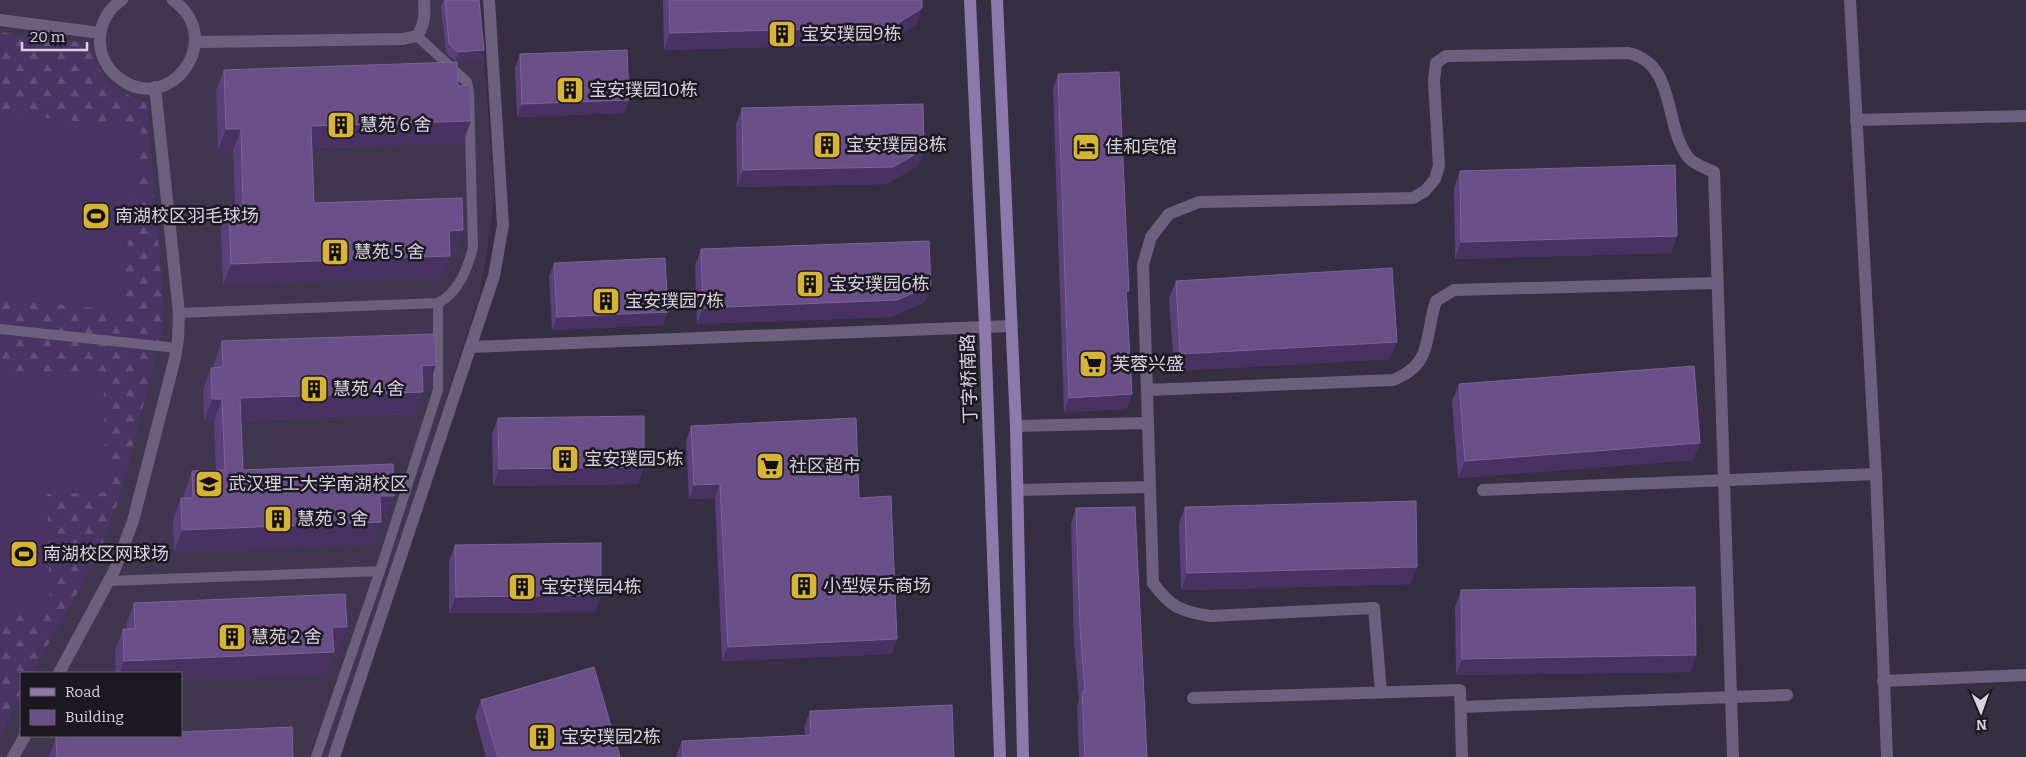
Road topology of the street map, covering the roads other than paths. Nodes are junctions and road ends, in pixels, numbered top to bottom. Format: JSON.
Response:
{"nodes":[{"id":1,"x":122,"y":0,"type":"edge"},
{"id":2,"x":173,"y":0,"type":"edge"},
{"id":3,"x":424,"y":0,"type":"edge"},
{"id":4,"x":490,"y":0,"type":"edge"},
{"id":5,"x":970,"y":0,"type":"edge"},
{"id":6,"x":997,"y":0,"type":"edge"},
{"id":7,"x":1850,"y":0,"type":"edge"},
{"id":8,"x":0,"y":20,"type":"edge"},
{"id":9,"x":100,"y":33,"type":"junction"},
{"id":10,"x":417,"y":36,"type":"junction"},
{"id":11,"x":196,"y":42,"type":"junction"},
{"id":12,"x":155,"y":87,"type":"junction"},
{"id":13,"x":2026,"y":116,"type":"edge"},
{"id":14,"x":1856,"y":120,"type":"junction"},
{"id":15,"x":1716,"y":284,"type":"junction"},
{"id":16,"x":438,"y":303,"type":"junction"},
{"id":17,"x":179,"y":313,"type":"junction"},
{"id":18,"x":1010,"y":326,"type":"junction"},
{"id":19,"x":985,"y":327,"type":"junction"},
{"id":20,"x":0,"y":329,"type":"edge"},
{"id":21,"x":470,"y":347,"type":"junction"},
{"id":22,"x":177,"y":348,"type":"junction"},
{"id":23,"x":1147,"y":390,"type":"junction"},
{"id":24,"x":1148,"y":423,"type":"junction"},
{"id":25,"x":1016,"y":426,"type":"junction"},
{"id":26,"x":1876,"y":474,"type":"junction"},
{"id":27,"x":1723,"y":480,"type":"junction"},
{"id":28,"x":1150,"y":487,"type":"junction"},
{"id":29,"x":1018,"y":490,"type":"junction"},
{"id":30,"x":1483,"y":490,"type":"dead end"},
{"id":31,"x":380,"y":571,"type":"junction"},
{"id":32,"x":109,"y":581,"type":"junction"},
{"id":33,"x":60,"y":672,"type":"edge"},
{"id":34,"x":2026,"y":675,"type":"edge"},
{"id":35,"x":1883,"y":681,"type":"junction"},
{"id":36,"x":1381,"y":692,"type":"junction"},
{"id":37,"x":1787,"y":695,"type":"dead end"},
{"id":38,"x":1731,"y":697,"type":"junction"},
{"id":39,"x":1193,"y":698,"type":"dead end"},
{"id":40,"x":1461,"y":707,"type":"junction"},
{"id":41,"x":24,"y":737,"type":"edge"},
{"id":42,"x":13,"y":757,"type":"edge"},
{"id":43,"x":316,"y":757,"type":"edge"},
{"id":44,"x":334,"y":757,"type":"edge"},
{"id":45,"x":1000,"y":757,"type":"edge"},
{"id":46,"x":1023,"y":757,"type":"edge"},
{"id":47,"x":1462,"y":757,"type":"edge"},
{"id":48,"x":1733,"y":757,"type":"edge"},
{"id":49,"x":1887,"y":757,"type":"edge"}],
"edges":[{"from":1,"to":9,"type":"street"},
{"from":2,"to":11,"type":"street"},
{"from":3,"to":10,"type":"street"},
{"from":4,"to":21,"type":"street"},
{"from":5,"to":19,"type":"main road","name":"丁字桥南路"},
{"from":6,"to":18,"type":"main road"},
{"from":7,"to":14,"type":"street"},
{"from":8,"to":9,"type":"street"},
{"from":9,"to":12,"type":"street"},
{"from":10,"to":11,"type":"street"},
{"from":10,"to":16,"type":"lane"},
{"from":11,"to":12,"type":"street"},
{"from":12,"to":17,"type":"street"},
{"from":13,"to":14,"type":"street"},
{"from":14,"to":26,"type":"street"},
{"from":15,"to":23,"type":"street"},
{"from":15,"to":23,"type":"street"},
{"from":15,"to":27,"type":"street"},
{"from":16,"to":17,"type":"lane"},
{"from":16,"to":31,"type":"lane"},
{"from":17,"to":22,"type":"street"},
{"from":18,"to":19,"type":"street"},
{"from":18,"to":25,"type":"main road"},
{"from":19,"to":21,"type":"street"},
{"from":19,"to":45,"type":"main road","name":"丁字桥南路"},
{"from":20,"to":22,"type":"lane"},
{"from":21,"to":44,"type":"street"},
{"from":22,"to":32,"type":"street"},
{"from":23,"to":24,"type":"street"},
{"from":24,"to":25,"type":"street"},
{"from":24,"to":28,"type":"street"},
{"from":25,"to":29,"type":"main road"},
{"from":26,"to":27,"type":"street"},
{"from":26,"to":35,"type":"street"},
{"from":27,"to":30,"type":"street"},
{"from":27,"to":38,"type":"street"},
{"from":28,"to":29,"type":"street"},
{"from":28,"to":36,"type":"street"},
{"from":29,"to":46,"type":"main road"},
{"from":31,"to":32,"type":"lane"},
{"from":31,"to":43,"type":"lane"},
{"from":32,"to":33,"type":"street"},
{"from":34,"to":35,"type":"street"},
{"from":35,"to":49,"type":"street"},
{"from":36,"to":39,"type":"street"},
{"from":36,"to":40,"type":"street"},
{"from":37,"to":38,"type":"street"},
{"from":38,"to":40,"type":"street"},
{"from":38,"to":48,"type":"street"},
{"from":40,"to":47,"type":"street"},
{"from":41,"to":42,"type":"street"}]}
